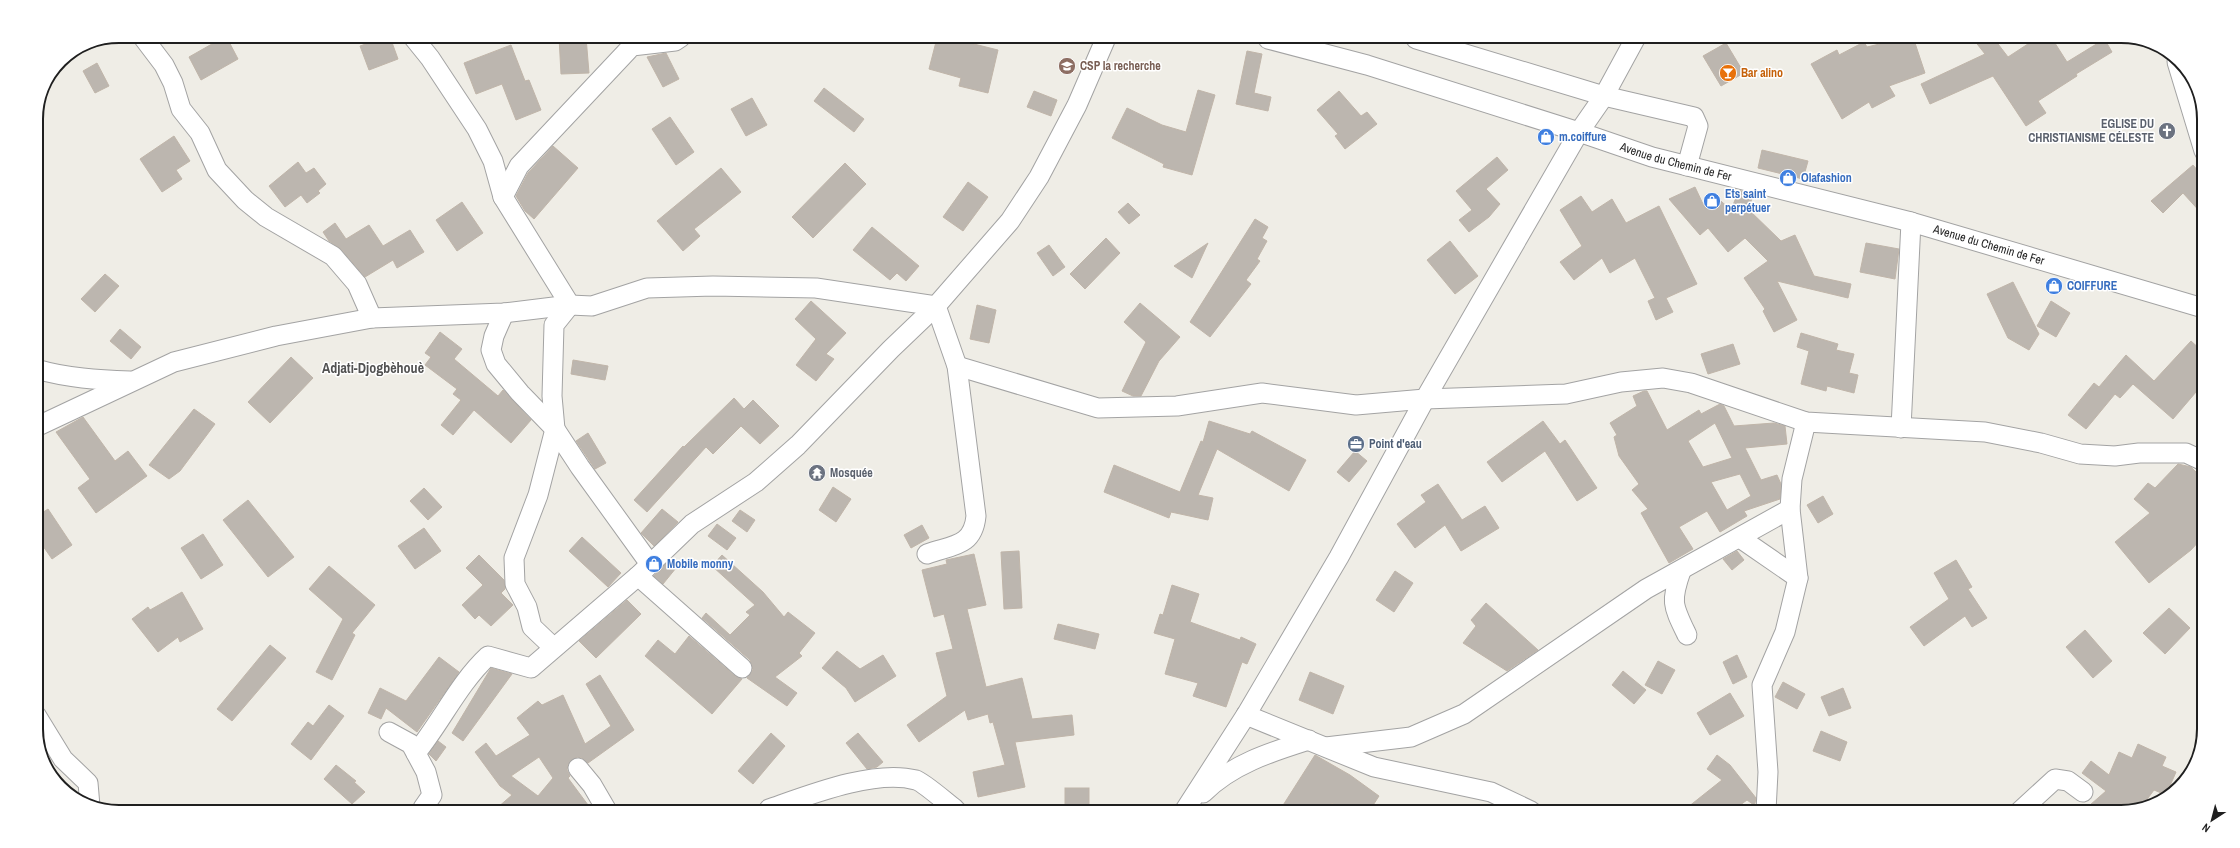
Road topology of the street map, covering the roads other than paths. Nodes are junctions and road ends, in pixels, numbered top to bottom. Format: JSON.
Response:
{"nodes":[{"id":1,"x":147,"y":43,"type":"edge"},
{"id":2,"x":418,"y":43,"type":"edge"},
{"id":3,"x":658,"y":43,"type":"edge"},
{"id":4,"x":1104,"y":43,"type":"edge"},
{"id":5,"x":1286,"y":43,"type":"edge"},
{"id":6,"x":1429,"y":43,"type":"edge"},
{"id":7,"x":1633,"y":43,"type":"edge"},
{"id":8,"x":2180,"y":72,"type":"edge"},
{"id":9,"x":1604,"y":96,"type":"junction"},
{"id":10,"x":2197,"y":128,"type":"edge"},
{"id":11,"x":1579,"y":132,"type":"junction"},
{"id":12,"x":1687,"y":166,"type":"junction"},
{"id":13,"x":503,"y":197,"type":"junction"},
{"id":14,"x":1911,"y":222,"type":"junction"},
{"id":15,"x":570,"y":306,"type":"junction"},
{"id":16,"x":936,"y":306,"type":"junction"},
{"id":17,"x":2197,"y":307,"type":"edge"},
{"id":18,"x":504,"y":313,"type":"junction"},
{"id":19,"x":372,"y":318,"type":"junction"},
{"id":20,"x":956,"y":366,"type":"junction"},
{"id":21,"x":43,"y":371,"type":"edge"},
{"id":22,"x":134,"y":381,"type":"junction"},
{"id":23,"x":1425,"y":399,"type":"junction"},
{"id":24,"x":1806,"y":422,"type":"junction"},
{"id":25,"x":43,"y":424,"type":"edge"},
{"id":26,"x":1901,"y":428,"type":"junction"},
{"id":27,"x":556,"y":429,"type":"junction"},
{"id":28,"x":2197,"y":458,"type":"edge"},
{"id":29,"x":1790,"y":509,"type":"junction"},
{"id":30,"x":1740,"y":538,"type":"junction"},
{"id":31,"x":927,"y":554,"type":"dead end"},
{"id":32,"x":644,"y":570,"type":"junction"},
{"id":33,"x":1681,"y":571,"type":"junction"},
{"id":34,"x":1798,"y":578,"type":"junction"},
{"id":35,"x":1687,"y":635,"type":"dead end"},
{"id":36,"x":554,"y":647,"type":"junction"},
{"id":37,"x":742,"y":668,"type":"dead end"},
{"id":38,"x":1246,"y":715,"type":"junction"},
{"id":39,"x":43,"y":726,"type":"edge"},
{"id":40,"x":389,"y":732,"type":"dead end"},
{"id":41,"x":1318,"y":744,"type":"junction"},
{"id":42,"x":416,"y":753,"type":"junction"},
{"id":43,"x":578,"y":768,"type":"dead end"},
{"id":44,"x":2083,"y":792,"type":"dead end"},
{"id":45,"x":89,"y":799,"type":"edge"},
{"id":46,"x":425,"y":805,"type":"edge"},
{"id":47,"x":604,"y":805,"type":"edge"},
{"id":48,"x":781,"y":805,"type":"edge"},
{"id":49,"x":950,"y":805,"type":"edge"},
{"id":50,"x":1189,"y":805,"type":"edge"},
{"id":51,"x":1191,"y":805,"type":"edge"},
{"id":52,"x":1518,"y":805,"type":"edge"},
{"id":53,"x":1766,"y":805,"type":"edge"},
{"id":54,"x":2027,"y":805,"type":"edge"}],
"edges":[{"from":1,"to":19,"type":"street"},
{"from":2,"to":13,"type":"street"},
{"from":3,"to":13,"type":"street"},
{"from":4,"to":16,"type":"street"},
{"from":5,"to":11,"type":"street","name":"Avenue du Chemin de Fer"},
{"from":6,"to":9,"type":"street"},
{"from":7,"to":9,"type":"street"},
{"from":8,"to":10,"type":"street"},
{"from":9,"to":11,"type":"street"},
{"from":9,"to":12,"type":"street"},
{"from":11,"to":12,"type":"street","name":"Avenue du Chemin de Fer"},
{"from":11,"to":23,"type":"street"},
{"from":12,"to":14,"type":"street","name":"Avenue du Chemin de Fer"},
{"from":13,"to":15,"type":"street"},
{"from":14,"to":17,"type":"street","name":"Avenue du Chemin de Fer"},
{"from":14,"to":26,"type":"street"},
{"from":15,"to":16,"type":"street"},
{"from":15,"to":18,"type":"street"},
{"from":15,"to":27,"type":"street"},
{"from":16,"to":20,"type":"street"},
{"from":16,"to":32,"type":"street"},
{"from":18,"to":19,"type":"street"},
{"from":18,"to":27,"type":"street"},
{"from":19,"to":22,"type":"street"},
{"from":20,"to":23,"type":"street"},
{"from":20,"to":31,"type":"street"},
{"from":21,"to":22,"type":"street"},
{"from":22,"to":25,"type":"street"},
{"from":23,"to":24,"type":"street"},
{"from":23,"to":38,"type":"street"},
{"from":24,"to":26,"type":"street"},
{"from":24,"to":29,"type":"street"},
{"from":26,"to":28,"type":"street"},
{"from":27,"to":32,"type":"street"},
{"from":27,"to":36,"type":"street"},
{"from":29,"to":30,"type":"street"},
{"from":29,"to":34,"type":"street"},
{"from":30,"to":33,"type":"street"},
{"from":30,"to":34,"type":"street"},
{"from":32,"to":36,"type":"street"},
{"from":32,"to":37,"type":"street"},
{"from":33,"to":35,"type":"street"},
{"from":33,"to":41,"type":"street"},
{"from":34,"to":53,"type":"street"},
{"from":36,"to":42,"type":"street"},
{"from":38,"to":41,"type":"street"},
{"from":38,"to":50,"type":"street"},
{"from":39,"to":45,"type":"street"},
{"from":40,"to":42,"type":"street"},
{"from":41,"to":51,"type":"street"},
{"from":41,"to":52,"type":"street"},
{"from":42,"to":46,"type":"street"},
{"from":43,"to":47,"type":"street"},
{"from":44,"to":54,"type":"street"},
{"from":48,"to":49,"type":"street"}]}
